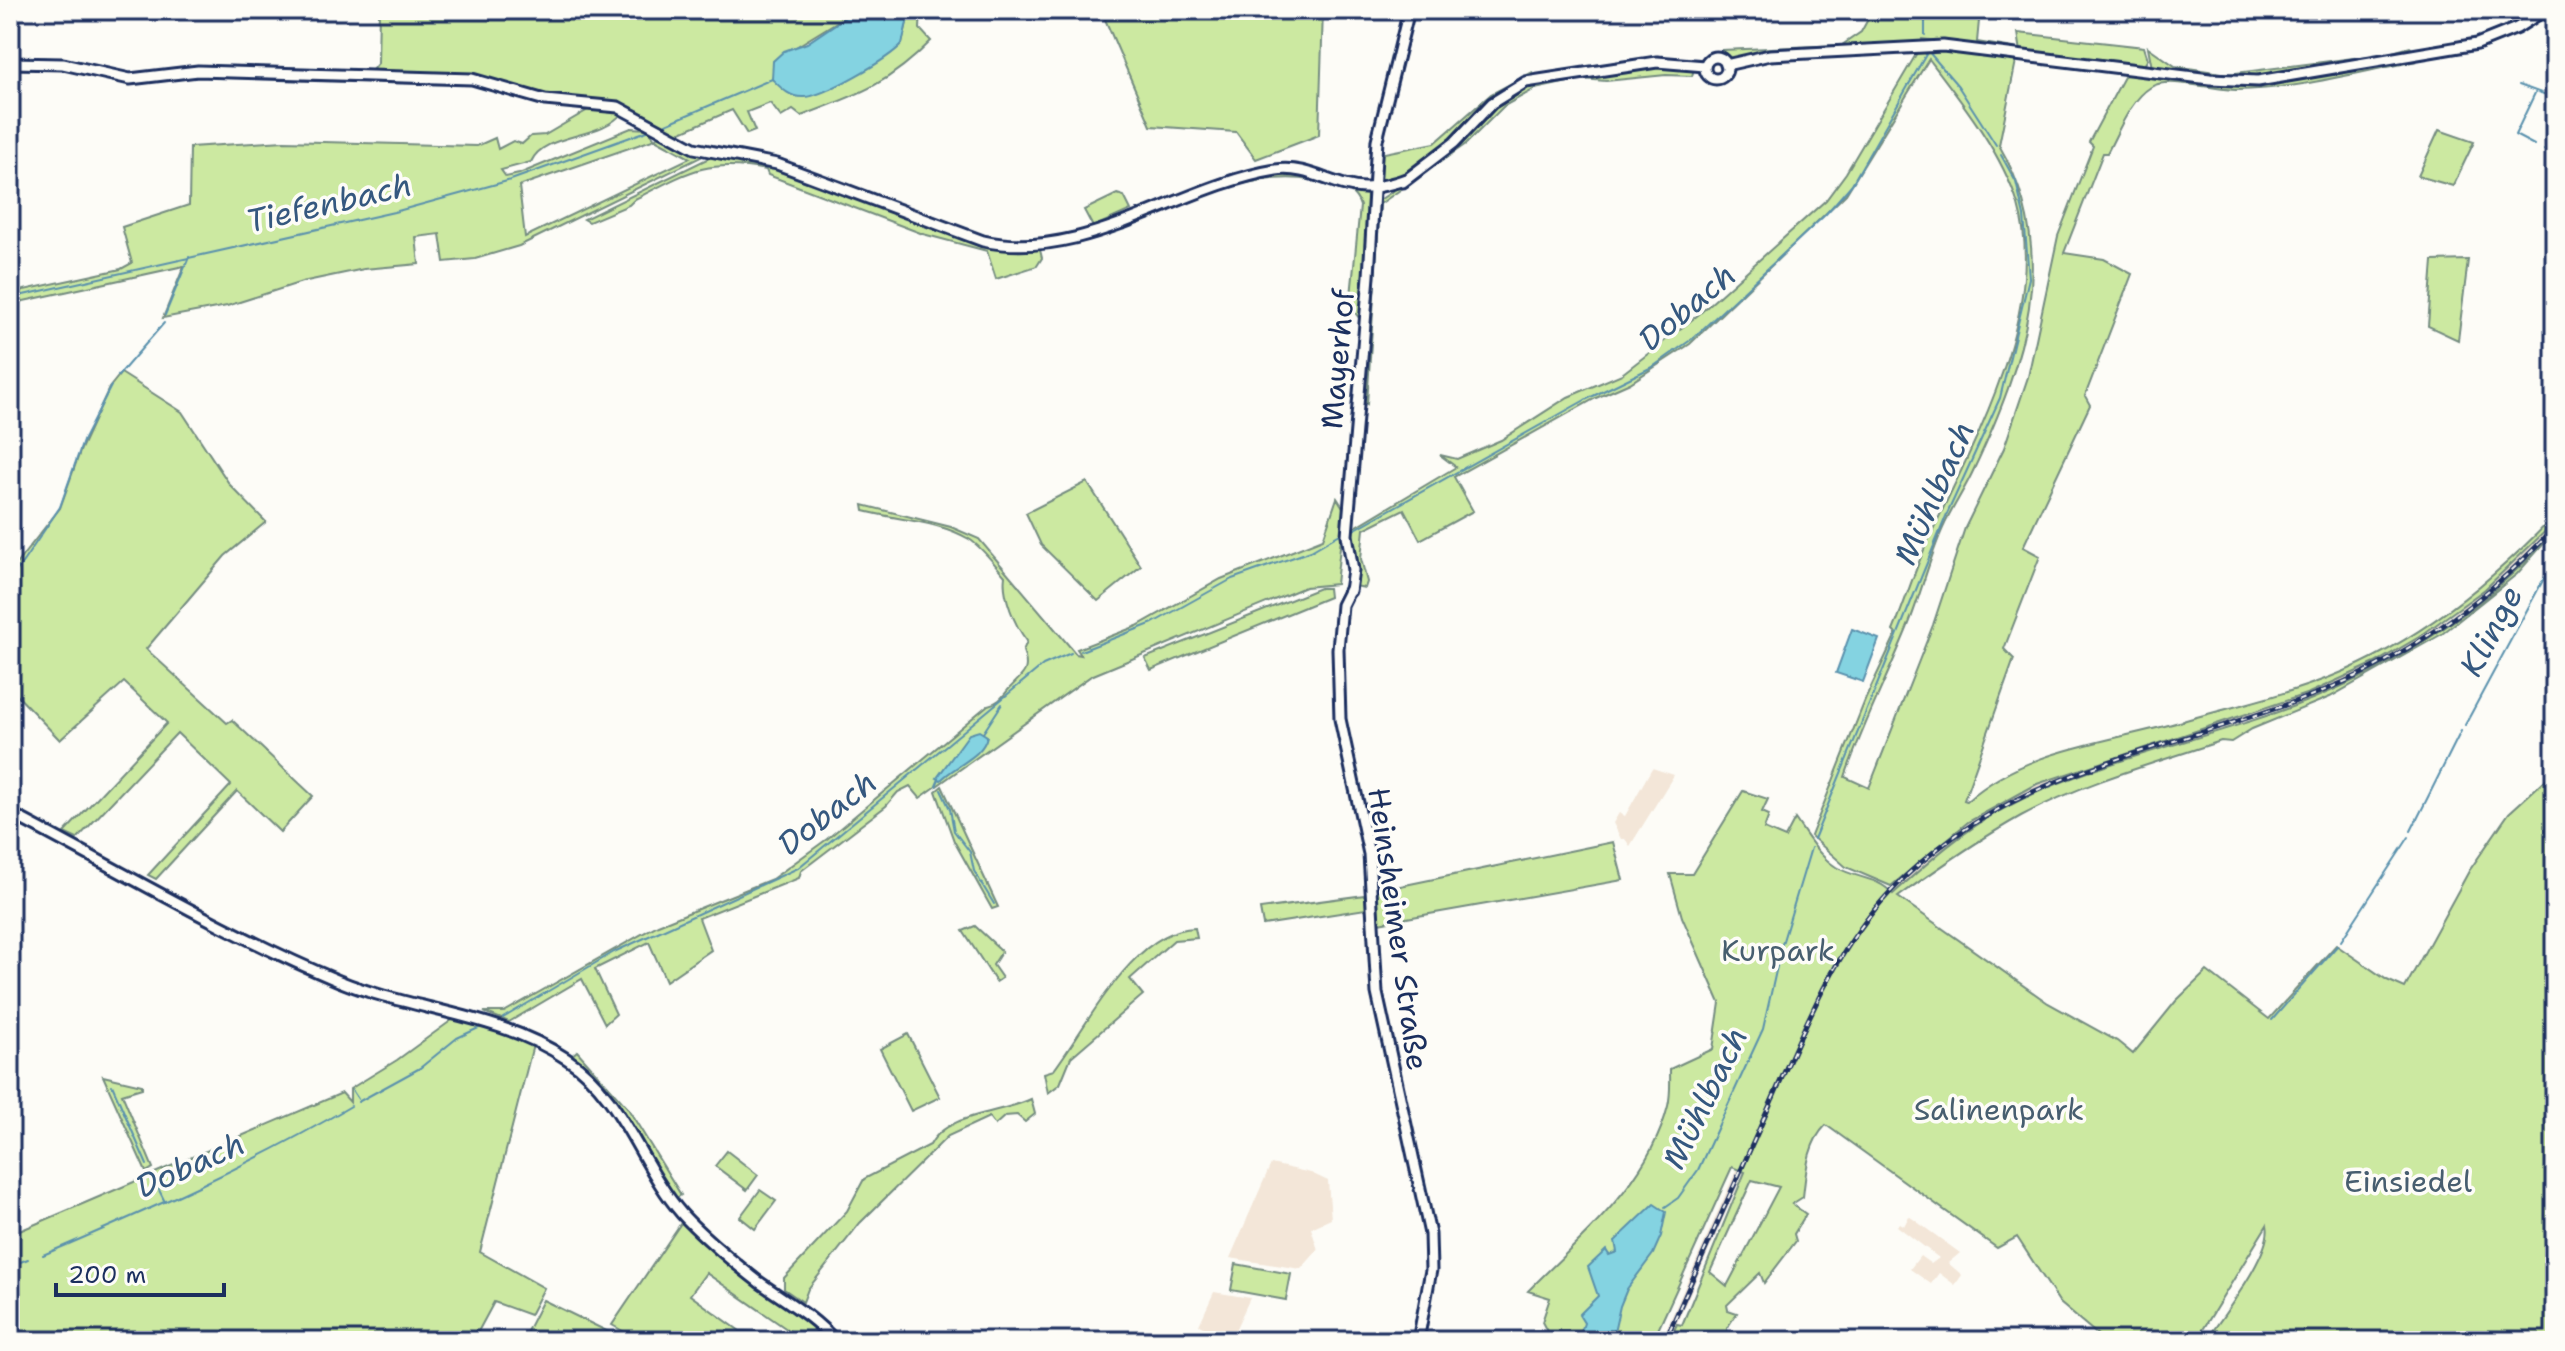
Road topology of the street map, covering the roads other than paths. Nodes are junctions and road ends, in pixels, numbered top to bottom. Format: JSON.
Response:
{"nodes":[{"id":1,"x":1409,"y":10,"type":"edge"},
{"id":2,"x":2545,"y":10,"type":"edge"},
{"id":3,"x":10,"y":63,"type":"edge"},
{"id":4,"x":1726,"y":65,"type":"junction"},
{"id":5,"x":1705,"y":66,"type":"junction"},
{"id":6,"x":1374,"y":187,"type":"junction"},
{"id":7,"x":1347,"y":535,"type":"joint"},
{"id":8,"x":10,"y":813,"type":"edge"},
{"id":9,"x":835,"y":1341,"type":"edge"},
{"id":10,"x":1418,"y":1341,"type":"edge"}],
"edges":[{"from":1,"to":6,"type":"street","name":"Mayerhof"},
{"from":2,"to":4,"type":"street"},
{"from":3,"to":6,"type":"street"},
{"from":4,"to":5,"type":"street"},
{"from":4,"to":5,"type":"street"},
{"from":5,"to":6,"type":"street"},
{"from":6,"to":7,"type":"street","name":"Mayerhof"},
{"from":7,"to":10,"type":"street","name":"Heinsheimer Straße"},
{"from":8,"to":9,"type":"street"}]}
